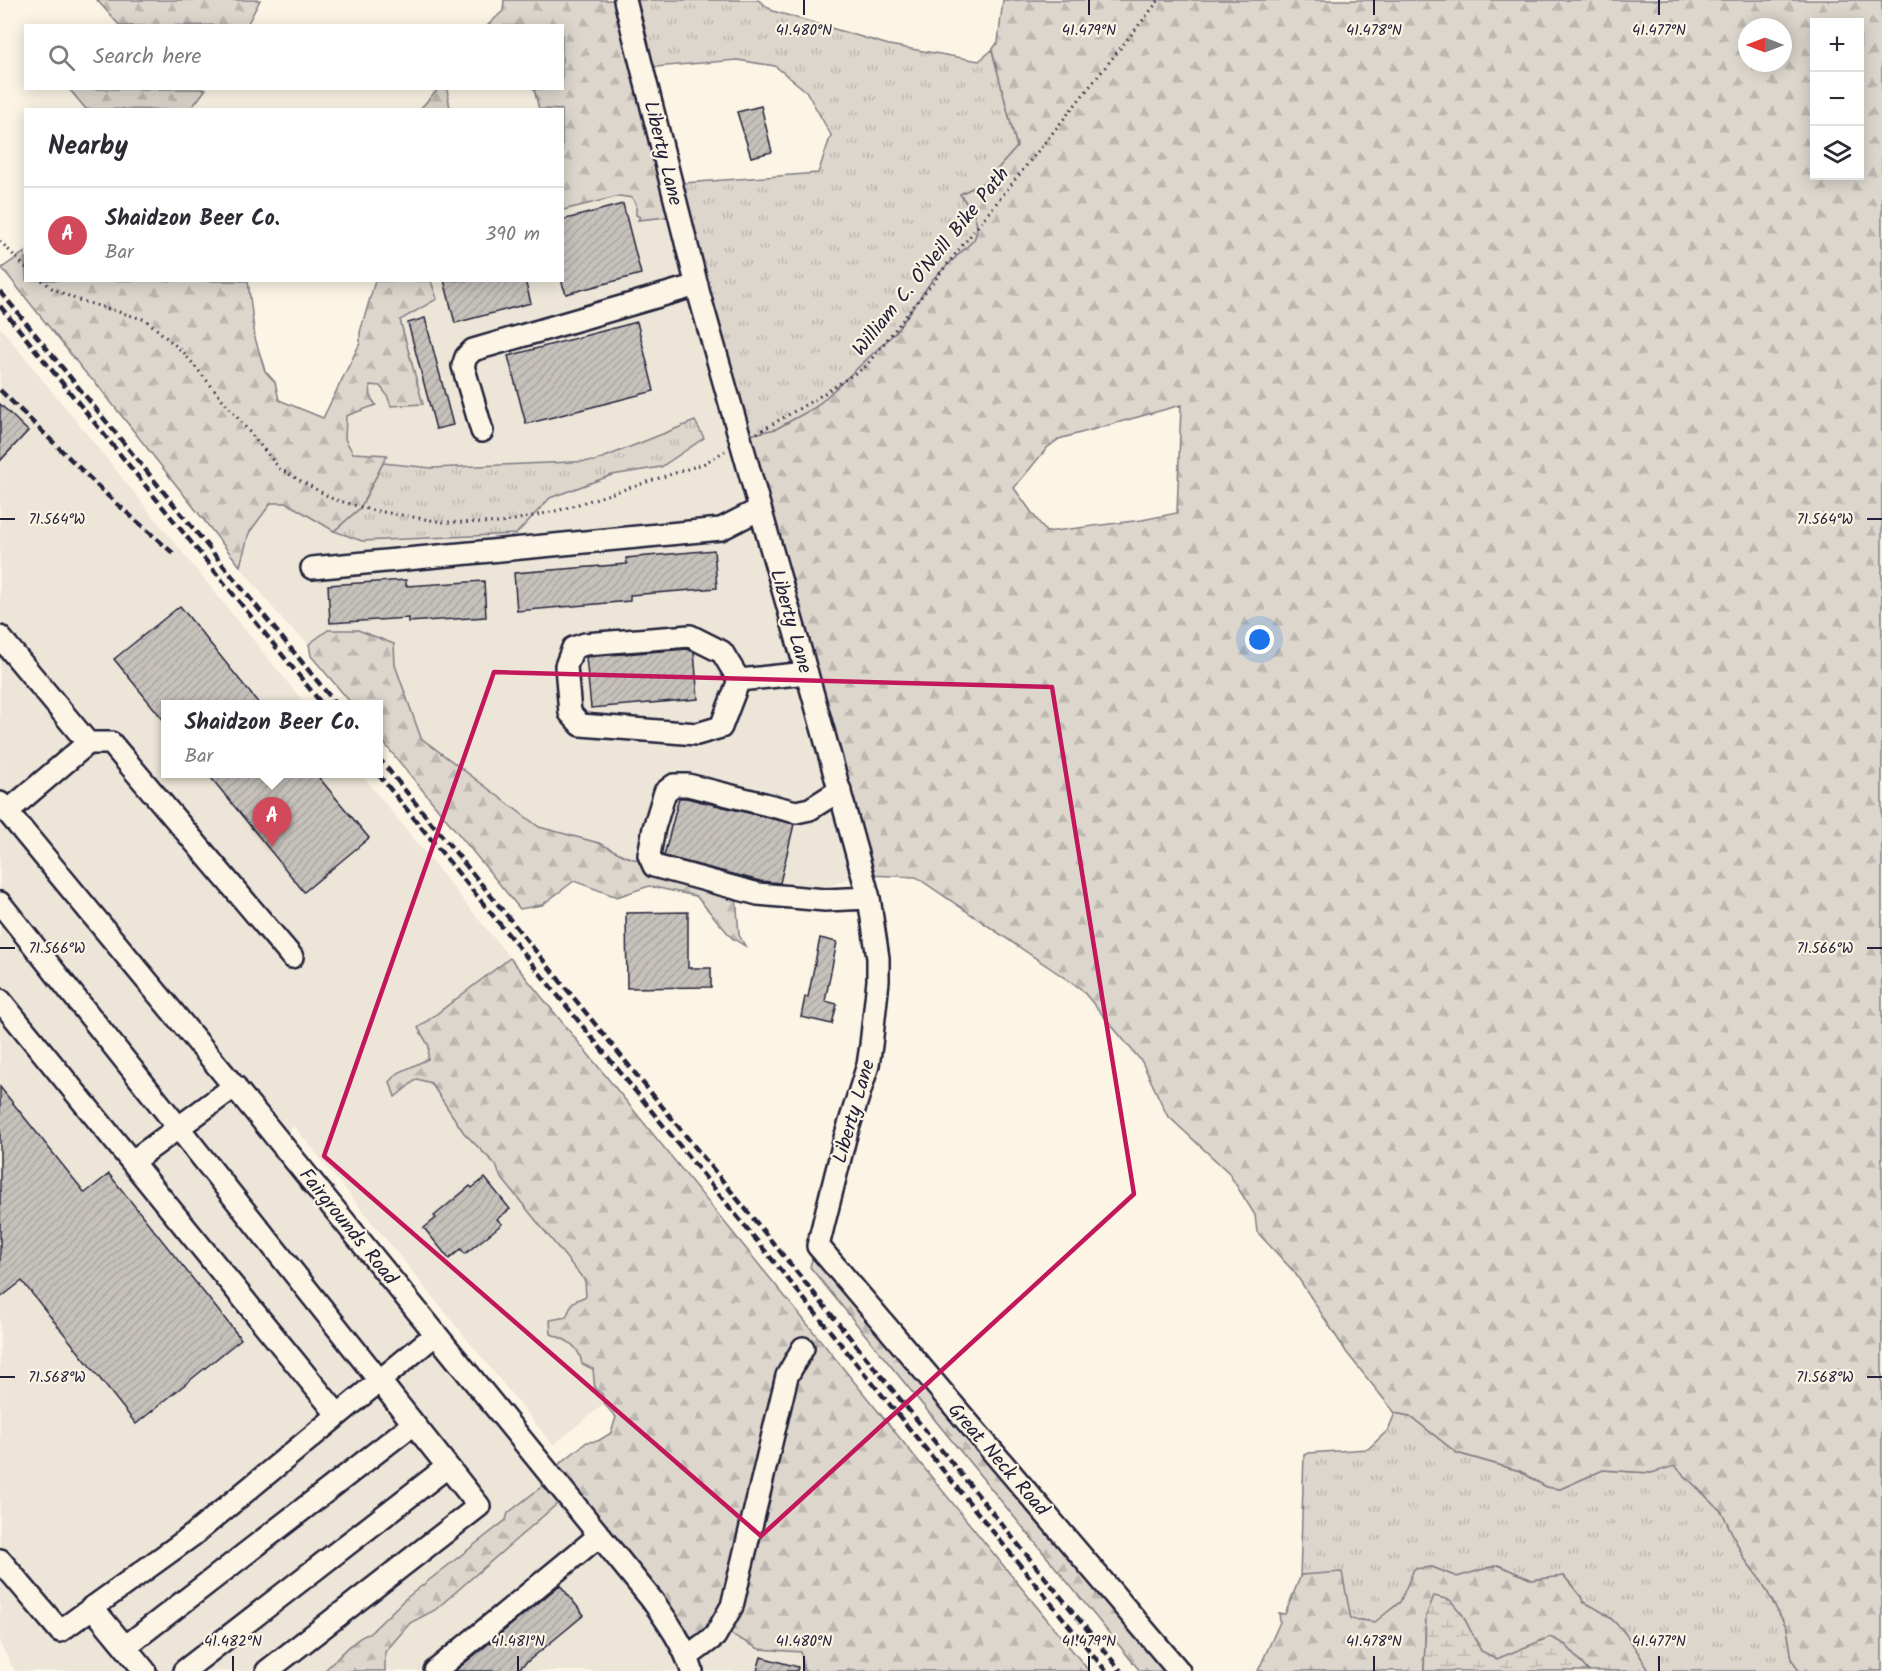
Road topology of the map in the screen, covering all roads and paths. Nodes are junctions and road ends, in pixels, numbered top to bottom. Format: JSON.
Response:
{"nodes":[{"id":1,"x":626,"y":0,"type":"edge"},
{"id":2,"x":1159,"y":0,"type":"edge"},
{"id":3,"x":0,"y":241,"type":"edge"},
{"id":4,"x":24,"y":266,"type":"edge"},
{"id":5,"x":44,"y":282,"type":"edge"},
{"id":6,"x":697,"y":285,"type":"junction"},
{"id":7,"x":482,"y":430,"type":"dead end"},
{"id":8,"x":740,"y":442,"type":"junction"},
{"id":9,"x":760,"y":509,"type":"junction"},
{"id":10,"x":312,"y":568,"type":"dead end"},
{"id":11,"x":0,"y":637,"type":"edge"},
{"id":12,"x":807,"y":673,"type":"junction"},
{"id":13,"x":739,"y":680,"type":"junction"},
{"id":14,"x":88,"y":743,"type":"junction"},
{"id":15,"x":840,"y":790,"type":"junction"},
{"id":16,"x":4,"y":808,"type":"edge"},
{"id":17,"x":869,"y":898,"type":"junction"},
{"id":18,"x":0,"y":903,"type":"edge"},
{"id":19,"x":292,"y":957,"type":"dead end"},
{"id":20,"x":0,"y":1000,"type":"edge"},
{"id":21,"x":235,"y":1086,"type":"junction"},
{"id":22,"x":178,"y":1128,"type":"junction"},
{"id":23,"x":133,"y":1161,"type":"junction"},
{"id":24,"x":818,"y":1246,"type":"joint"},
{"id":25,"x":436,"y":1334,"type":"junction"},
{"id":26,"x":803,"y":1348,"type":"dead end"},
{"id":27,"x":380,"y":1381,"type":"junction"},
{"id":28,"x":338,"y":1416,"type":"junction"},
{"id":29,"x":413,"y":1424,"type":"junction"},
{"id":30,"x":447,"y":1467,"type":"junction"},
{"id":31,"x":600,"y":1535,"type":"junction"},
{"id":32,"x":0,"y":1560,"type":"edge"},
{"id":33,"x":92,"y":1607,"type":"junction"},
{"id":34,"x":125,"y":1647,"type":"junction"},
{"id":35,"x":689,"y":1664,"type":"edge"},
{"id":36,"x":145,"y":1671,"type":"edge"},
{"id":37,"x":184,"y":1671,"type":"edge"},
{"id":38,"x":267,"y":1671,"type":"edge"},
{"id":39,"x":435,"y":1671,"type":"edge"},
{"id":40,"x":1179,"y":1671,"type":"edge"}],
"edges":[{"from":1,"to":6,"type":"street","name":"Liberty Lane"},
{"from":2,"to":8,"type":"path","name":"William C. O'Neill Bike Path"},
{"from":3,"to":4,"type":"path"},
{"from":5,"to":8,"type":"path","name":"William C. O'Neill Bike Path"},
{"from":6,"to":7,"type":"street"},
{"from":6,"to":8,"type":"street","name":"Liberty Lane"},
{"from":8,"to":9,"type":"street","name":"Liberty Lane"},
{"from":9,"to":10,"type":"street"},
{"from":9,"to":12,"type":"street","name":"Liberty Lane"},
{"from":11,"to":14,"type":"street"},
{"from":12,"to":13,"type":"street"},
{"from":12,"to":15,"type":"street","name":"Liberty Lane"},
{"from":13,"to":13,"type":"street"},
{"from":14,"to":16,"type":"street"},
{"from":14,"to":19,"type":"street"},
{"from":15,"to":17,"type":"street","name":"Liberty Lane"},
{"from":15,"to":17,"type":"street"},
{"from":16,"to":21,"type":"street","name":"Fairgrounds Road"},
{"from":17,"to":24,"type":"street","name":"Liberty Lane"},
{"from":18,"to":22,"type":"street"},
{"from":20,"to":23,"type":"street"},
{"from":21,"to":22,"type":"street"},
{"from":21,"to":25,"type":"street","name":"Fairgrounds Road"},
{"from":22,"to":23,"type":"street"},
{"from":22,"to":27,"type":"street"},
{"from":23,"to":28,"type":"street"},
{"from":24,"to":40,"type":"street","name":"Great Neck Road"},
{"from":25,"to":27,"type":"street"},
{"from":25,"to":31,"type":"street","name":"Fairgrounds Road"},
{"from":26,"to":35,"type":"street"},
{"from":27,"to":28,"type":"street"},
{"from":27,"to":29,"type":"street"},
{"from":28,"to":33,"type":"street"},
{"from":29,"to":30,"type":"street"},
{"from":29,"to":34,"type":"street"},
{"from":30,"to":37,"type":"street"},
{"from":30,"to":38,"type":"street"},
{"from":31,"to":35,"type":"street","name":"Fairgrounds Road"},
{"from":31,"to":39,"type":"street"},
{"from":32,"to":33,"type":"street"},
{"from":33,"to":34,"type":"street"},
{"from":34,"to":36,"type":"street"}]}
